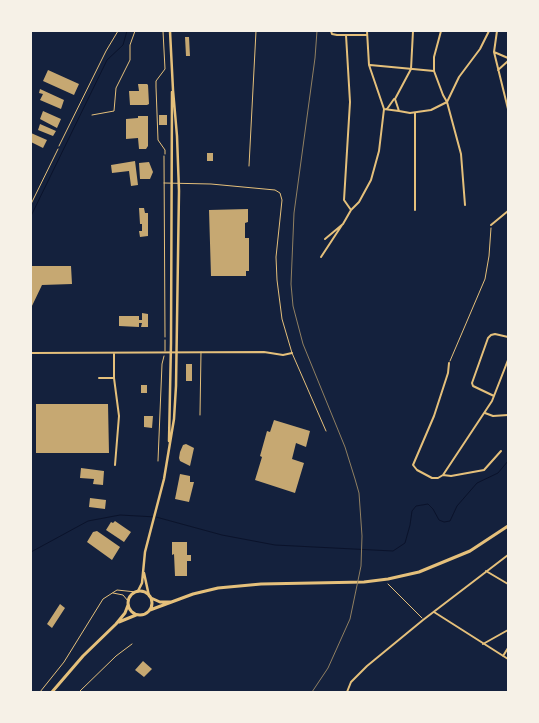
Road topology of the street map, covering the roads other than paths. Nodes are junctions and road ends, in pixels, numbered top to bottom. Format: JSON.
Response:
{"nodes":[{"id":1,"x":118,"y":31,"type":"edge"},
{"id":2,"x":135,"y":31,"type":"edge"},
{"id":3,"x":170,"y":31,"type":"edge"},
{"id":4,"x":331,"y":31,"type":"edge"},
{"id":5,"x":367,"y":31,"type":"edge"},
{"id":6,"x":413,"y":31,"type":"edge"},
{"id":7,"x":441,"y":31,"type":"edge"},
{"id":8,"x":488,"y":31,"type":"edge"},
{"id":9,"x":497,"y":31,"type":"edge"},
{"id":10,"x":346,"y":35,"type":"junction"},
{"id":11,"x":367,"y":35,"type":"junction"},
{"id":12,"x":494,"y":52,"type":"junction"},
{"id":13,"x":508,"y":60,"type":"edge"},
{"id":14,"x":369,"y":65,"type":"junction"},
{"id":15,"x":411,"y":69,"type":"junction"},
{"id":16,"x":498,"y":70,"type":"junction"},
{"id":17,"x":434,"y":71,"type":"junction"},
{"id":18,"x":173,"y":90,"type":"junction"},
{"id":19,"x":395,"y":98,"type":"junction"},
{"id":20,"x":447,"y":102,"type":"junction"},
{"id":21,"x":385,"y":109,"type":"junction"},
{"id":22,"x":508,"y":109,"type":"edge"},
{"id":23,"x":399,"y":111,"type":"junction"},
{"id":24,"x":415,"y":113,"type":"junction"},
{"id":25,"x":92,"y":115,"type":"dead end"},
{"id":26,"x":59,"y":146,"type":"road end"},
{"id":27,"x":164,"y":156,"type":"road end"},
{"id":28,"x":164,"y":183,"type":"junction"},
{"id":29,"x":172,"y":183,"type":"junction"},
{"id":30,"x":178,"y":183,"type":"junction"},
{"id":31,"x":466,"y":205,"type":"dead end"},
{"id":32,"x":351,"y":210,"type":"junction"},
{"id":33,"x":415,"y":210,"type":"dead end"},
{"id":34,"x":508,"y":211,"type":"edge"},
{"id":35,"x":343,"y":224,"type":"junction"},
{"id":36,"x":491,"y":225,"type":"road end"},
{"id":37,"x":325,"y":239,"type":"dead end"},
{"id":38,"x":321,"y":257,"type":"dead end"},
{"id":39,"x":165,"y":337,"type":"road end"},
{"id":40,"x":508,"y":337,"type":"edge"},
{"id":41,"x":171,"y":352,"type":"junction"},
{"id":42,"x":177,"y":352,"type":"junction"},
{"id":43,"x":201,"y":352,"type":"junction"},
{"id":44,"x":31,"y":353,"type":"edge"},
{"id":45,"x":114,"y":353,"type":"junction"},
{"id":46,"x":292,"y":353,"type":"junction"},
{"id":47,"x":508,"y":360,"type":"edge"},
{"id":48,"x":449,"y":363,"type":"road end"},
{"id":49,"x":99,"y":378,"type":"dead end"},
{"id":50,"x":114,"y":378,"type":"junction"},
{"id":51,"x":494,"y":396,"type":"junction"},
{"id":52,"x":485,"y":413,"type":"junction"},
{"id":53,"x":200,"y":415,"type":"dead end"},
{"id":54,"x":508,"y":415,"type":"edge"},
{"id":55,"x":326,"y":431,"type":"dead end"},
{"id":56,"x":169,"y":446,"type":"junction"},
{"id":57,"x":501,"y":451,"type":"dead end"},
{"id":58,"x":115,"y":465,"type":"dead end"},
{"id":59,"x":443,"y":475,"type":"junction"},
{"id":60,"x":508,"y":526,"type":"edge"},
{"id":61,"x":508,"y":555,"type":"edge"},
{"id":62,"x":143,"y":569,"type":"junction"},
{"id":63,"x":486,"y":571,"type":"junction"},
{"id":64,"x":508,"y":584,"type":"edge"},
{"id":65,"x":137,"y":592,"type":"junction"},
{"id":66,"x":112,"y":593,"type":"junction"},
{"id":67,"x":150,"y":597,"type":"junction"},
{"id":68,"x":128,"y":601,"type":"junction"},
{"id":69,"x":173,"y":602,"type":"junction"},
{"id":70,"x":128,"y":605,"type":"junction"},
{"id":71,"x":150,"y":610,"type":"junction"},
{"id":72,"x":434,"y":612,"type":"junction"},
{"id":73,"x":138,"y":615,"type":"junction"},
{"id":74,"x":116,"y":624,"type":"junction"},
{"id":75,"x":508,"y":630,"type":"edge"},
{"id":76,"x":132,"y":644,"type":"dead end"},
{"id":77,"x":483,"y":644,"type":"junction"},
{"id":78,"x":508,"y":648,"type":"edge"},
{"id":79,"x":503,"y":656,"type":"junction"},
{"id":80,"x":508,"y":659,"type":"edge"},
{"id":81,"x":40,"y":692,"type":"edge"},
{"id":82,"x":52,"y":692,"type":"edge"},
{"id":83,"x":79,"y":692,"type":"edge"},
{"id":84,"x":346,"y":692,"type":"edge"}],
"edges":[{"from":1,"to":26,"type":"lane"},
{"from":2,"to":25,"type":"lane"},
{"from":3,"to":18,"type":"main road"},
{"from":4,"to":10,"type":"street"},
{"from":5,"to":11,"type":"street"},
{"from":6,"to":15,"type":"street"},
{"from":7,"to":17,"type":"street"},
{"from":8,"to":20,"type":"street"},
{"from":9,"to":12,"type":"street"},
{"from":10,"to":11,"type":"street"},
{"from":10,"to":32,"type":"street"},
{"from":11,"to":14,"type":"street"},
{"from":12,"to":13,"type":"street"},
{"from":12,"to":16,"type":"street"},
{"from":13,"to":16,"type":"street"},
{"from":14,"to":15,"type":"street"},
{"from":14,"to":21,"type":"street"},
{"from":15,"to":17,"type":"street"},
{"from":15,"to":19,"type":"street"},
{"from":16,"to":22,"type":"street"},
{"from":17,"to":20,"type":"street"},
{"from":18,"to":29,"type":"main road"},
{"from":18,"to":30,"type":"main road"},
{"from":19,"to":21,"type":"street"},
{"from":19,"to":23,"type":"street"},
{"from":20,"to":24,"type":"street"},
{"from":20,"to":31,"type":"street"},
{"from":21,"to":23,"type":"street"},
{"from":21,"to":32,"type":"street"},
{"from":23,"to":24,"type":"street"},
{"from":24,"to":33,"type":"street"},
{"from":27,"to":28,"type":"lane"},
{"from":28,"to":29,"type":"lane"},
{"from":28,"to":39,"type":"lane"},
{"from":29,"to":30,"type":"lane"},
{"from":29,"to":41,"type":"main road"},
{"from":30,"to":42,"type":"main road"},
{"from":30,"to":46,"type":"lane"},
{"from":32,"to":35,"type":"street"},
{"from":34,"to":36,"type":"street"},
{"from":35,"to":37,"type":"street"},
{"from":35,"to":38,"type":"street"},
{"from":40,"to":51,"type":"street"},
{"from":41,"to":42,"type":"street"},
{"from":41,"to":45,"type":"street"},
{"from":41,"to":56,"type":"main road"},
{"from":42,"to":43,"type":"street"},
{"from":42,"to":56,"type":"main road"},
{"from":43,"to":46,"type":"street"},
{"from":43,"to":53,"type":"lane"},
{"from":44,"to":45,"type":"street"},
{"from":45,"to":50,"type":"street"},
{"from":46,"to":55,"type":"lane"},
{"from":47,"to":51,"type":"street"},
{"from":48,"to":59,"type":"street"},
{"from":49,"to":50,"type":"street"},
{"from":50,"to":58,"type":"street"},
{"from":51,"to":52,"type":"street"},
{"from":52,"to":54,"type":"street"},
{"from":52,"to":59,"type":"street"},
{"from":56,"to":62,"type":"main road"},
{"from":57,"to":59,"type":"street"},
{"from":60,"to":69,"type":"main road"},
{"from":61,"to":63,"type":"street"},
{"from":62,"to":65,"type":"main road"},
{"from":62,"to":67,"type":"main road"},
{"from":63,"to":64,"type":"street"},
{"from":63,"to":72,"type":"street"},
{"from":65,"to":66,"type":"lane"},
{"from":65,"to":67,"type":"main road"},
{"from":65,"to":68,"type":"main road"},
{"from":66,"to":68,"type":"lane"},
{"from":66,"to":81,"type":"lane"},
{"from":67,"to":69,"type":"main road"},
{"from":67,"to":71,"type":"main road"},
{"from":68,"to":70,"type":"main road"},
{"from":69,"to":71,"type":"main road"},
{"from":70,"to":73,"type":"main road"},
{"from":70,"to":74,"type":"main road"},
{"from":71,"to":73,"type":"main road"},
{"from":72,"to":77,"type":"street"},
{"from":72,"to":84,"type":"street"},
{"from":73,"to":74,"type":"main road"},
{"from":74,"to":82,"type":"main road"},
{"from":75,"to":77,"type":"street"},
{"from":76,"to":83,"type":"lane"},
{"from":77,"to":79,"type":"street"},
{"from":78,"to":79,"type":"street"},
{"from":79,"to":80,"type":"street"}]}
